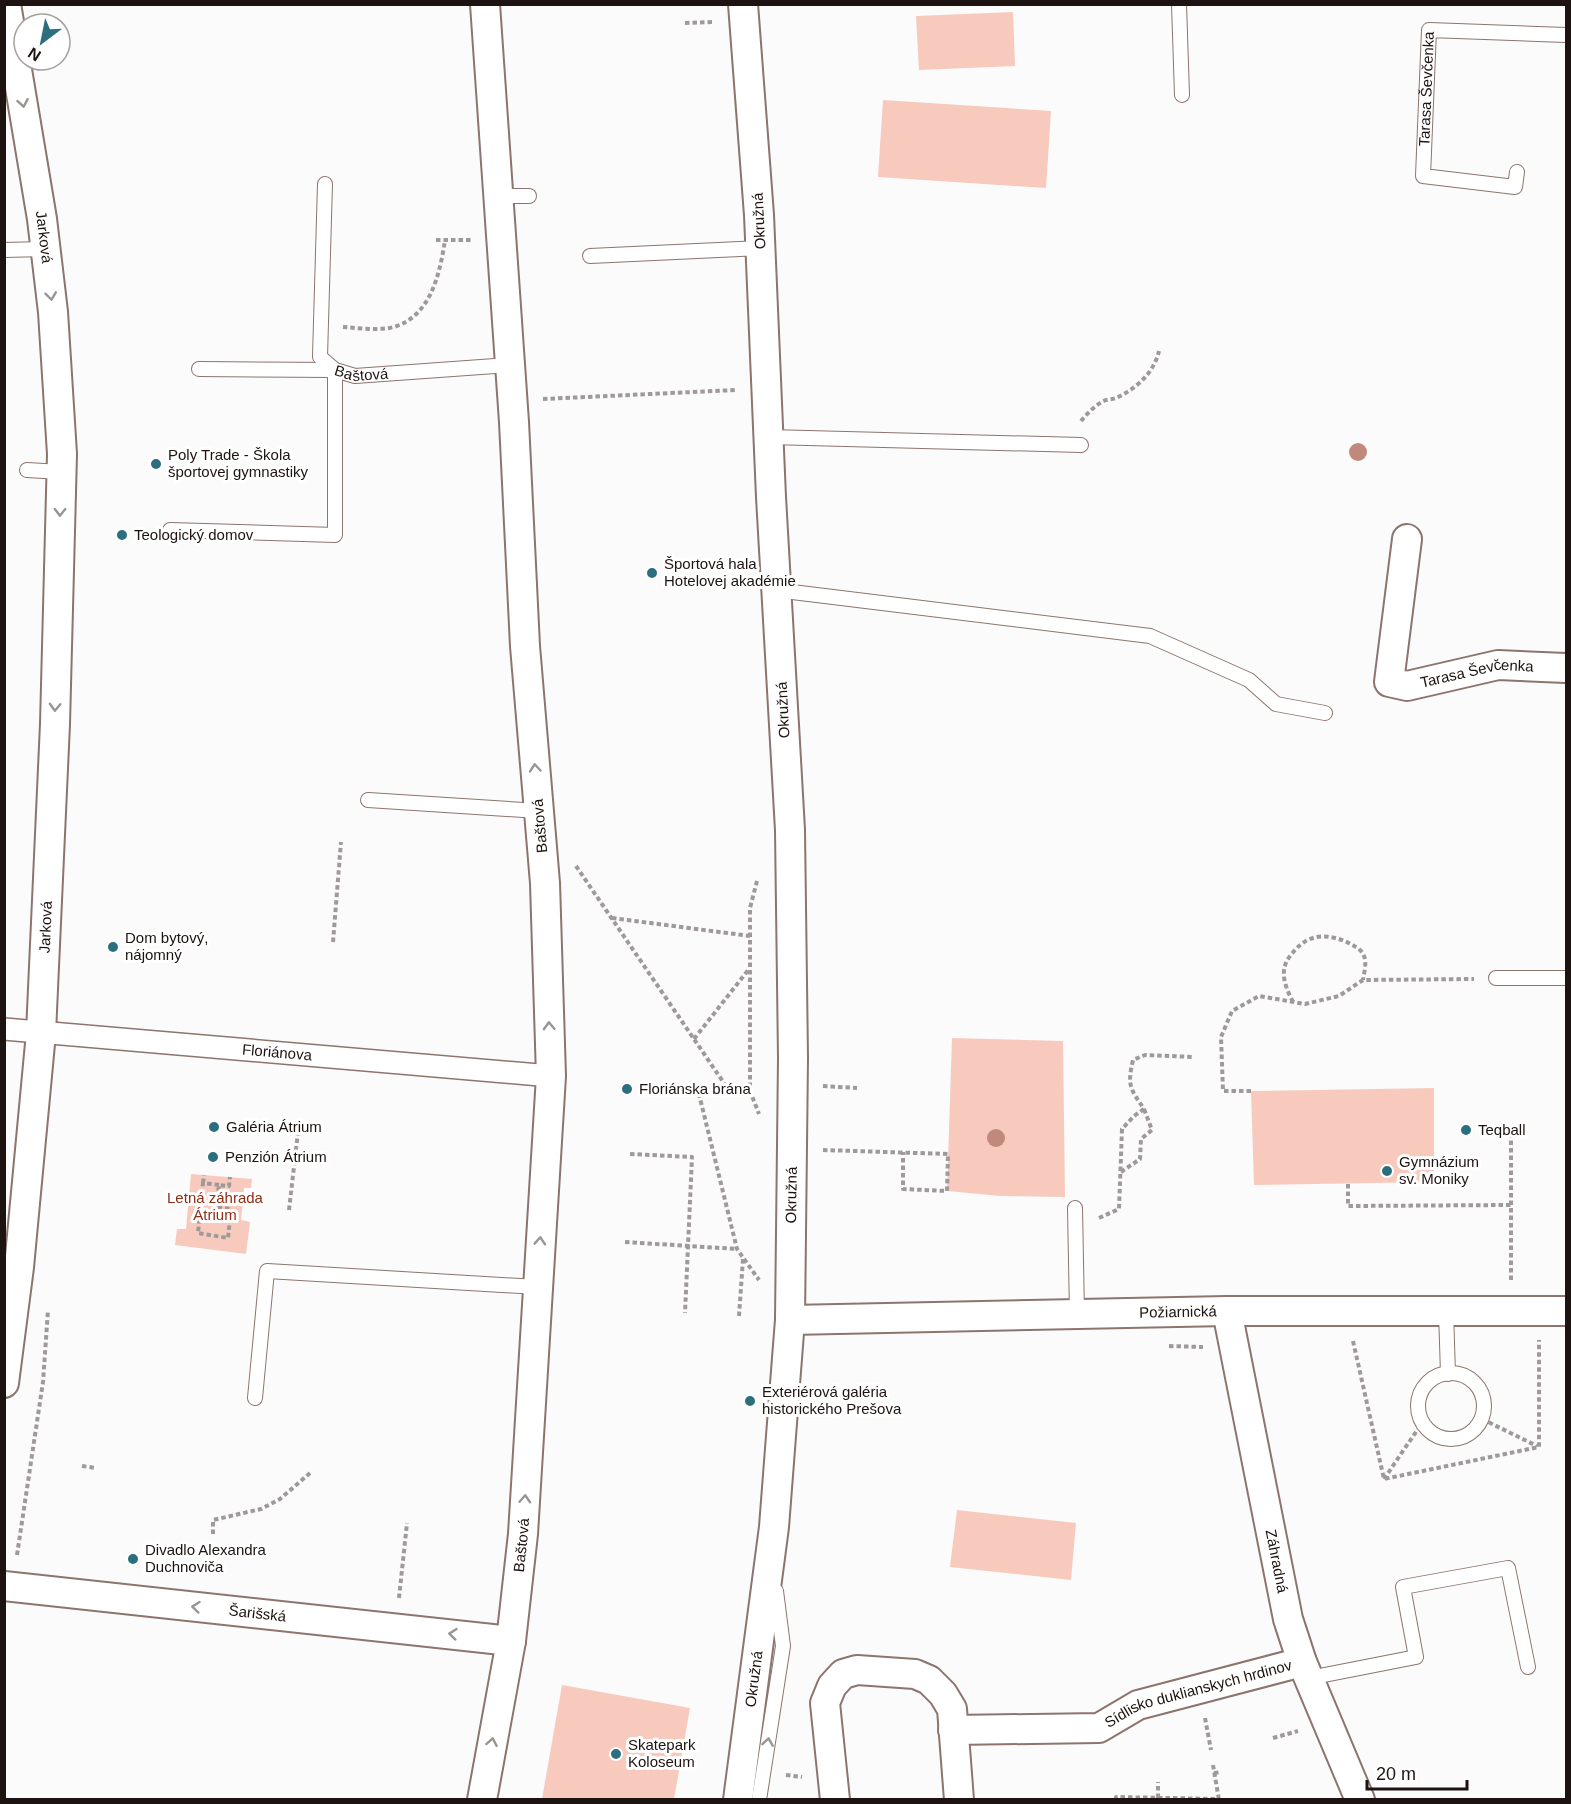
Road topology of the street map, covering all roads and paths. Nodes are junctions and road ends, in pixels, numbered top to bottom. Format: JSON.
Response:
{"nodes":[{"id":1,"x":6,"y":4,"type":"edge"},
{"id":2,"x":485,"y":4,"type":"edge"},
{"id":3,"x":743,"y":4,"type":"edge"},
{"id":4,"x":1179,"y":4,"type":"edge"},
{"id":5,"x":715,"y":21,"type":"dead end"},
{"id":6,"x":685,"y":23,"type":"dead end"},
{"id":7,"x":1566,"y":35,"type":"edge"},
{"id":8,"x":1182,"y":94,"type":"dead end"},
{"id":9,"x":1517,"y":172,"type":"dead end"},
{"id":10,"x":325,"y":184,"type":"dead end"},
{"id":11,"x":498,"y":196,"type":"junction"},
{"id":12,"x":529,"y":196,"type":"dead end"},
{"id":13,"x":445,"y":240,"type":"dead end"},
{"id":14,"x":761,"y":248,"type":"junction"},
{"id":15,"x":45,"y":249,"type":"junction"},
{"id":16,"x":4,"y":250,"type":"edge"},
{"id":17,"x":590,"y":256,"type":"dead end"},
{"id":18,"x":321,"y":325,"type":"junction"},
{"id":19,"x":1159,"y":351,"type":"dead end"},
{"id":20,"x":509,"y":365,"type":"junction"},
{"id":21,"x":199,"y":369,"type":"dead end"},
{"id":22,"x":335,"y":370,"type":"junction"},
{"id":23,"x":738,"y":390,"type":"dead end"},
{"id":24,"x":533,"y":400,"type":"dead end"},
{"id":25,"x":769,"y":437,"type":"junction"},
{"id":26,"x":1061,"y":444,"type":"junction"},
{"id":27,"x":1081,"y":445,"type":"dead end"},
{"id":28,"x":27,"y":470,"type":"dead end"},
{"id":29,"x":61,"y":472,"type":"junction"},
{"id":30,"x":170,"y":530,"type":"dead end"},
{"id":31,"x":1407,"y":539,"type":"dead end"},
{"id":32,"x":776,"y":590,"type":"junction"},
{"id":33,"x":1566,"y":668,"type":"edge"},
{"id":34,"x":1325,"y":713,"type":"dead end"},
{"id":35,"x":368,"y":800,"type":"dead end"},
{"id":36,"x":538,"y":811,"type":"junction"},
{"id":37,"x":341,"y":842,"type":"dead end"},
{"id":38,"x":574,"y":865,"type":"dead end"},
{"id":39,"x":759,"y":872,"type":"dead end"},
{"id":40,"x":611,"y":918,"type":"junction"},
{"id":41,"x":750,"y":936,"type":"junction"},
{"id":42,"x":333,"y":942,"type":"dead end"},
{"id":43,"x":750,"y":968,"type":"junction"},
{"id":44,"x":1496,"y":978,"type":"joint"},
{"id":45,"x":1566,"y":978,"type":"edge"},
{"id":46,"x":1363,"y":980,"type":"junction"},
{"id":47,"x":1294,"y":1003,"type":"junction"},
{"id":48,"x":4,"y":1029,"type":"edge"},
{"id":49,"x":41,"y":1033,"type":"junction"},
{"id":50,"x":694,"y":1039,"type":"junction"},
{"id":51,"x":1194,"y":1057,"type":"dead end"},
{"id":52,"x":551,"y":1076,"type":"junction"},
{"id":53,"x":689,"y":1086,"type":"dead end"},
{"id":54,"x":697,"y":1086,"type":"junction"},
{"id":55,"x":816,"y":1086,"type":"dead end"},
{"id":56,"x":857,"y":1088,"type":"dead end"},
{"id":57,"x":728,"y":1089,"type":"junction"},
{"id":58,"x":750,"y":1090,"type":"junction"},
{"id":59,"x":1251,"y":1091,"type":"dead end"},
{"id":60,"x":1144,"y":1109,"type":"junction"},
{"id":61,"x":761,"y":1119,"type":"dead end"},
{"id":62,"x":298,"y":1132,"type":"dead end"},
{"id":63,"x":1511,"y":1132,"type":"dead end"},
{"id":64,"x":816,"y":1150,"type":"dead end"},
{"id":65,"x":903,"y":1152,"type":"junction"},
{"id":66,"x":630,"y":1154,"type":"dead end"},
{"id":67,"x":1120,"y":1172,"type":"junction"},
{"id":68,"x":204,"y":1175,"type":"dead end"},
{"id":69,"x":230,"y":1178,"type":"dead end"},
{"id":70,"x":203,"y":1183,"type":"junction"},
{"id":71,"x":1348,"y":1184,"type":"dead end"},
{"id":72,"x":219,"y":1185,"type":"junction"},
{"id":73,"x":1511,"y":1205,"type":"junction"},
{"id":74,"x":1075,"y":1208,"type":"dead end"},
{"id":75,"x":289,"y":1210,"type":"dead end"},
{"id":76,"x":1093,"y":1220,"type":"dead end"},
{"id":77,"x":625,"y":1242,"type":"dead end"},
{"id":78,"x":689,"y":1246,"type":"junction"},
{"id":79,"x":737,"y":1249,"type":"junction"},
{"id":80,"x":744,"y":1258,"type":"junction"},
{"id":81,"x":537,"y":1287,"type":"junction"},
{"id":82,"x":1511,"y":1287,"type":"dead end"},
{"id":83,"x":765,"y":1288,"type":"dead end"},
{"id":84,"x":1227,"y":1311,"type":"junction"},
{"id":85,"x":1446,"y":1311,"type":"junction"},
{"id":86,"x":1566,"y":1311,"type":"edge"},
{"id":87,"x":685,"y":1313,"type":"dead end"},
{"id":88,"x":1077,"y":1314,"type":"junction"},
{"id":89,"x":739,"y":1316,"type":"dead end"},
{"id":90,"x":790,"y":1320,"type":"junction"},
{"id":91,"x":1539,"y":1340,"type":"dead end"},
{"id":92,"x":1353,"y":1341,"type":"dead end"},
{"id":93,"x":1448,"y":1374,"type":"junction"},
{"id":94,"x":4,"y":1383,"type":"edge"},
{"id":95,"x":255,"y":1398,"type":"dead end"},
{"id":96,"x":1482,"y":1419,"type":"junction"},
{"id":97,"x":1422,"y":1423,"type":"junction"},
{"id":98,"x":1539,"y":1447,"type":"junction"},
{"id":99,"x":30,"y":1461,"type":"dead end"},
{"id":100,"x":38,"y":1462,"type":"dead end"},
{"id":101,"x":82,"y":1466,"type":"dead end"},
{"id":102,"x":96,"y":1468,"type":"dead end"},
{"id":103,"x":310,"y":1473,"type":"dead end"},
{"id":104,"x":1384,"y":1479,"type":"junction"},
{"id":105,"x":407,"y":1523,"type":"dead end"},
{"id":106,"x":213,"y":1534,"type":"dead end"},
{"id":107,"x":771,"y":1553,"type":"junction"},
{"id":108,"x":4,"y":1586,"type":"edge"},
{"id":109,"x":395,"y":1628,"type":"junction"},
{"id":110,"x":511,"y":1641,"type":"junction"},
{"id":111,"x":1528,"y":1667,"type":"dead end"},
{"id":112,"x":1305,"y":1670,"type":"junction"},
{"id":113,"x":1305,"y":1729,"type":"dead end"},
{"id":114,"x":953,"y":1730,"type":"junction"},
{"id":115,"x":1273,"y":1738,"type":"dead end"},
{"id":116,"x":1213,"y":1766,"type":"dead end"},
{"id":117,"x":1221,"y":1772,"type":"dead end"},
{"id":118,"x":1214,"y":1773,"type":"junction"},
{"id":119,"x":1158,"y":1782,"type":"dead end"},
{"id":120,"x":1158,"y":1798,"type":"edge"},
{"id":121,"x":1219,"y":1799,"type":"edge"},
{"id":122,"x":482,"y":1800,"type":"edge"},
{"id":123,"x":738,"y":1800,"type":"edge"},
{"id":124,"x":759,"y":1800,"type":"edge"},
{"id":125,"x":835,"y":1800,"type":"edge"},
{"id":126,"x":959,"y":1800,"type":"edge"},
{"id":127,"x":1116,"y":1800,"type":"edge"},
{"id":128,"x":1360,"y":1800,"type":"edge"}],
"edges":[{"from":1,"to":15,"type":"street","name":"Jarková","one_way":true},
{"from":2,"to":11,"type":"street","name":"Baštová"},
{"from":3,"to":14,"type":"street","name":"Okružná"},
{"from":4,"to":8,"type":"lane"},
{"from":5,"to":6,"type":"path"},
{"from":7,"to":9,"type":"lane","name":"Tarasa Ševčenka"},
{"from":10,"to":18,"type":"lane","name":"Baštová"},
{"from":11,"to":12,"type":"lane"},
{"from":11,"to":20,"type":"street","name":"Baštová"},
{"from":13,"to":18,"type":"path"},
{"from":14,"to":17,"type":"lane"},
{"from":14,"to":25,"type":"street","name":"Okružná"},
{"from":15,"to":16,"type":"lane"},
{"from":15,"to":29,"type":"street","name":"Jarková","one_way":true},
{"from":18,"to":22,"type":"lane","name":"Baštová"},
{"from":19,"to":26,"type":"path"},
{"from":20,"to":22,"type":"lane","name":"Baštová"},
{"from":36,"to":20,"type":"street","name":"Baštová","one_way":true},
{"from":21,"to":22,"type":"lane"},
{"from":22,"to":30,"type":"lane"},
{"from":23,"to":24,"type":"path"},
{"from":25,"to":26,"type":"lane"},
{"from":25,"to":32,"type":"street","name":"Okružná"},
{"from":26,"to":27,"type":"lane"},
{"from":28,"to":29,"type":"lane"},
{"from":29,"to":49,"type":"street","name":"Jarková","one_way":true},
{"from":31,"to":33,"type":"street","name":"Tarasa Ševčenka"},
{"from":32,"to":34,"type":"lane"},
{"from":32,"to":90,"type":"street","name":"Okružná"},
{"from":35,"to":36,"type":"lane"},
{"from":52,"to":36,"type":"street","name":"Baštová","one_way":true},
{"from":37,"to":42,"type":"path"},
{"from":38,"to":40,"type":"path"},
{"from":39,"to":41,"type":"path"},
{"from":40,"to":41,"type":"path"},
{"from":40,"to":50,"type":"path"},
{"from":41,"to":43,"type":"path"},
{"from":43,"to":50,"type":"path"},
{"from":43,"to":58,"type":"path"},
{"from":44,"to":45,"type":"lane"},
{"from":44,"to":46,"type":"path"},
{"from":46,"to":47,"type":"path"},
{"from":46,"to":47,"type":"path"},
{"from":47,"to":59,"type":"path"},
{"from":48,"to":49,"type":"street","name":"Floriánova"},
{"from":49,"to":52,"type":"street","name":"Floriánova"},
{"from":49,"to":94,"type":"street","name":"Jarková"},
{"from":50,"to":57,"type":"path"},
{"from":51,"to":60,"type":"path"},
{"from":81,"to":52,"type":"street","name":"Baštová","one_way":true},
{"from":53,"to":54,"type":"path"},
{"from":54,"to":57,"type":"path"},
{"from":54,"to":79,"type":"path"},
{"from":55,"to":56,"type":"path"},
{"from":57,"to":58,"type":"path"},
{"from":58,"to":61,"type":"path"},
{"from":60,"to":67,"type":"path"},
{"from":60,"to":67,"type":"path"},
{"from":62,"to":75,"type":"path"},
{"from":63,"to":73,"type":"path"},
{"from":64,"to":65,"type":"path"},
{"from":65,"to":65,"type":"path"},
{"from":66,"to":78,"type":"path"},
{"from":67,"to":76,"type":"path"},
{"from":68,"to":70,"type":"path"},
{"from":69,"to":72,"type":"path"},
{"from":70,"to":72,"type":"path"},
{"from":70,"to":72,"type":"path"},
{"from":71,"to":73,"type":"path"},
{"from":73,"to":82,"type":"path"},
{"from":74,"to":88,"type":"lane"},
{"from":77,"to":78,"type":"path"},
{"from":78,"to":79,"type":"path"},
{"from":78,"to":87,"type":"path"},
{"from":79,"to":80,"type":"path"},
{"from":80,"to":83,"type":"path"},
{"from":80,"to":89,"type":"path"},
{"from":81,"to":95,"type":"lane"},
{"from":110,"to":81,"type":"street","name":"Baštová","one_way":true},
{"from":84,"to":85,"type":"street","name":"Požiarnická"},
{"from":84,"to":88,"type":"street","name":"Požiarnická"},
{"from":84,"to":112,"type":"street","name":"Záhradná"},
{"from":85,"to":86,"type":"street","name":"Požiarnická"},
{"from":85,"to":93,"type":"lane"},
{"from":88,"to":90,"type":"street","name":"Požiarnická"},
{"from":90,"to":107,"type":"street","name":"Okružná"},
{"from":91,"to":98,"type":"path"},
{"from":92,"to":104,"type":"path"},
{"from":93,"to":96,"type":"lane"},
{"from":93,"to":97,"type":"lane"},
{"from":96,"to":97,"type":"lane"},
{"from":96,"to":98,"type":"path"},
{"from":97,"to":104,"type":"path"},
{"from":98,"to":104,"type":"path"},
{"from":99,"to":100,"type":"path"},
{"from":101,"to":102,"type":"path"},
{"from":103,"to":106,"type":"path"},
{"from":105,"to":109,"type":"path"},
{"from":107,"to":123,"type":"street","name":"Okružná"},
{"from":124,"to":107,"type":"lane","one_way":true},
{"from":109,"to":108,"type":"street","name":"Šarišská","one_way":true},
{"from":110,"to":109,"type":"street","name":"Šarišská","one_way":true},
{"from":122,"to":110,"type":"street","name":"Baštová","one_way":true},
{"from":111,"to":112,"type":"lane"},
{"from":112,"to":114,"type":"street","name":"Sídlisko duklianskych hrdinov"},
{"from":112,"to":128,"type":"street","name":"Záhradná"},
{"from":113,"to":115,"type":"path"},
{"from":114,"to":125,"type":"street"},
{"from":114,"to":126,"type":"street"},
{"from":116,"to":118,"type":"path"},
{"from":117,"to":118,"type":"path"},
{"from":118,"to":121,"type":"path"},
{"from":119,"to":120,"type":"path"},
{"from":120,"to":121,"type":"path"},
{"from":120,"to":127,"type":"path"}]}
